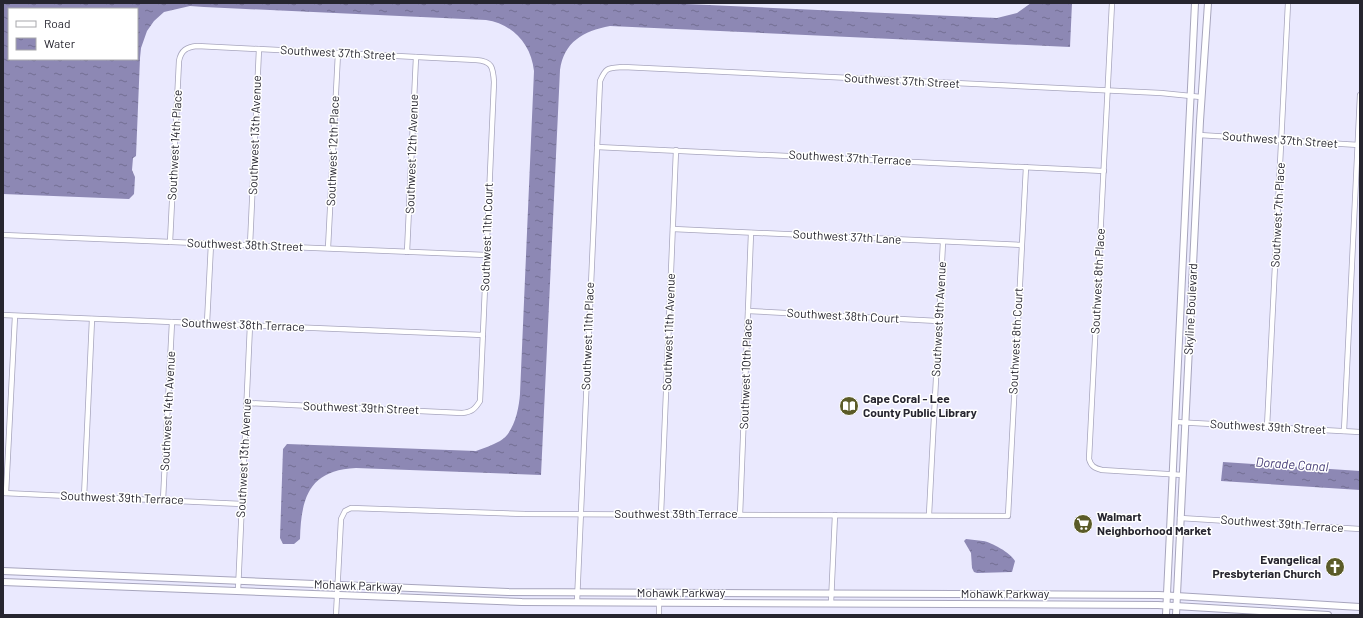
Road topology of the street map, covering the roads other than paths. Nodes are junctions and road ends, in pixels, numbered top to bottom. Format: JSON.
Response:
{"nodes":[{"id":1,"x":1112,"y":3,"type":"edge"},
{"id":2,"x":1195,"y":3,"type":"edge"},
{"id":3,"x":1208,"y":3,"type":"edge"},
{"id":4,"x":1288,"y":3,"type":"edge"},
{"id":5,"x":185,"y":49,"type":"joint"},
{"id":6,"x":258,"y":49,"type":"junction"},
{"id":7,"x":338,"y":53,"type":"junction"},
{"id":8,"x":416,"y":57,"type":"junction"},
{"id":9,"x":490,"y":64,"type":"joint"},
{"id":10,"x":604,"y":71,"type":"joint"},
{"id":11,"x":1107,"y":91,"type":"junction"},
{"id":12,"x":1360,"y":95,"type":"edge"},
{"id":13,"x":1191,"y":96,"type":"junction"},
{"id":14,"x":1202,"y":97,"type":"junction"},
{"id":15,"x":1199,"y":135,"type":"junction"},
{"id":16,"x":1282,"y":140,"type":"junction"},
{"id":17,"x":1359,"y":145,"type":"edge"},
{"id":18,"x":597,"y":147,"type":"junction"},
{"id":19,"x":676,"y":150,"type":"junction"},
{"id":20,"x":1026,"y":167,"type":"junction"},
{"id":21,"x":1104,"y":171,"type":"junction"},
{"id":22,"x":673,"y":229,"type":"junction"},
{"id":23,"x":751,"y":233,"type":"junction"},
{"id":24,"x":3,"y":235,"type":"edge"},
{"id":25,"x":170,"y":242,"type":"junction"},
{"id":26,"x":943,"y":242,"type":"junction"},
{"id":27,"x":211,"y":244,"type":"junction"},
{"id":28,"x":250,"y":245,"type":"junction"},
{"id":29,"x":1021,"y":245,"type":"junction"},
{"id":30,"x":328,"y":248,"type":"junction"},
{"id":31,"x":407,"y":252,"type":"junction"},
{"id":32,"x":486,"y":255,"type":"junction"},
{"id":33,"x":748,"y":311,"type":"junction"},
{"id":34,"x":3,"y":315,"type":"edge"},
{"id":35,"x":15,"y":316,"type":"junction"},
{"id":36,"x":92,"y":319,"type":"junction"},
{"id":37,"x":938,"y":320,"type":"junction"},
{"id":38,"x":172,"y":322,"type":"junction"},
{"id":39,"x":207,"y":323,"type":"junction"},
{"id":40,"x":250,"y":325,"type":"junction"},
{"id":41,"x":483,"y":335,"type":"junction"},
{"id":42,"x":246,"y":403,"type":"junction"},
{"id":43,"x":474,"y":410,"type":"joint"},
{"id":44,"x":1175,"y":422,"type":"junction"},
{"id":45,"x":1185,"y":422,"type":"junction"},
{"id":46,"x":1267,"y":427,"type":"junction"},
{"id":47,"x":1344,"y":431,"type":"junction"},
{"id":48,"x":1360,"y":432,"type":"edge"},
{"id":49,"x":1173,"y":474,"type":"junction"},
{"id":50,"x":1183,"y":475,"type":"junction"},
{"id":51,"x":4,"y":493,"type":"edge"},
{"id":52,"x":84,"y":497,"type":"junction"},
{"id":53,"x":163,"y":500,"type":"junction"},
{"id":54,"x":242,"y":504,"type":"junction"},
{"id":55,"x":581,"y":514,"type":"junction"},
{"id":56,"x":661,"y":514,"type":"junction"},
{"id":57,"x":740,"y":515,"type":"junction"},
{"id":58,"x":834,"y":515,"type":"junction"},
{"id":59,"x":929,"y":515,"type":"junction"},
{"id":60,"x":1008,"y":516,"type":"joint"},
{"id":61,"x":1180,"y":518,"type":"junction"},
{"id":62,"x":1360,"y":529,"type":"edge"},
{"id":63,"x":3,"y":571,"type":"edge"},
{"id":64,"x":238,"y":581,"type":"junction"},
{"id":65,"x":3,"y":582,"type":"edge"},
{"id":66,"x":337,"y":585,"type":"junction"},
{"id":67,"x":238,"y":591,"type":"junction"},
{"id":68,"x":578,"y":592,"type":"junction"},
{"id":69,"x":659,"y":592,"type":"junction"},
{"id":70,"x":832,"y":593,"type":"junction"},
{"id":71,"x":337,"y":595,"type":"junction"},
{"id":72,"x":1167,"y":595,"type":"junction"},
{"id":73,"x":1177,"y":595,"type":"junction"},
{"id":74,"x":577,"y":602,"type":"junction"},
{"id":75,"x":659,"y":603,"type":"junction"},
{"id":76,"x":831,"y":603,"type":"junction"},
{"id":77,"x":1166,"y":605,"type":"junction"},
{"id":78,"x":1177,"y":606,"type":"junction"},
{"id":79,"x":1360,"y":607,"type":"edge"},
{"id":80,"x":336,"y":615,"type":"edge"},
{"id":81,"x":659,"y":615,"type":"edge"},
{"id":82,"x":1166,"y":615,"type":"edge"},
{"id":83,"x":1176,"y":615,"type":"edge"},
{"id":84,"x":1328,"y":615,"type":"edge"}],
"edges":[{"from":1,"to":11,"type":"street","name":"Southwest 8th Place"},
{"from":2,"to":13,"type":"street","name":"Skyline Boulevard"},
{"from":3,"to":14,"type":"street","name":"Skyline Boulevard"},
{"from":4,"to":16,"type":"street","name":"Southwest 7th Place"},
{"from":5,"to":6,"type":"street","name":"Southwest 37th Street"},
{"from":5,"to":25,"type":"street","name":"Southwest 14th Place"},
{"from":6,"to":7,"type":"street","name":"Southwest 37th Street"},
{"from":6,"to":28,"type":"street","name":"Southwest 13th Avenue"},
{"from":7,"to":8,"type":"street","name":"Southwest 37th Street"},
{"from":7,"to":30,"type":"street","name":"Southwest 12th Place"},
{"from":8,"to":9,"type":"street","name":"Southwest 37th Street"},
{"from":8,"to":31,"type":"street","name":"Southwest 12th Avenue"},
{"from":9,"to":32,"type":"street","name":"Southwest 11th Court"},
{"from":10,"to":11,"type":"street","name":"Southwest 37th Street"},
{"from":10,"to":18,"type":"street","name":"Southwest 11th Place"},
{"from":11,"to":13,"type":"street","name":"Southwest 37th Street"},
{"from":11,"to":21,"type":"street","name":"Southwest 8th Place"},
{"from":12,"to":17,"type":"street"},
{"from":13,"to":14,"type":"street","name":"Southwest 37th Street"},
{"from":13,"to":44,"type":"street","name":"Skyline Boulevard"},
{"from":14,"to":15,"type":"street","name":"Skyline Boulevard"},
{"from":15,"to":16,"type":"street","name":"Southwest 37th Street"},
{"from":15,"to":45,"type":"street","name":"Skyline Boulevard"},
{"from":16,"to":17,"type":"street","name":"Southwest 37th Street"},
{"from":16,"to":46,"type":"street","name":"Southwest 7th Place"},
{"from":17,"to":47,"type":"street"},
{"from":18,"to":19,"type":"street","name":"Southwest 37th Terrace"},
{"from":18,"to":55,"type":"street","name":"Southwest 11th Place"},
{"from":19,"to":20,"type":"street","name":"Southwest 37th Terrace"},
{"from":19,"to":22,"type":"street","name":"Southwest 11th Avenue"},
{"from":20,"to":21,"type":"street","name":"Southwest 37th Terrace"},
{"from":20,"to":29,"type":"street","name":"Southwest 8th Court"},
{"from":21,"to":49,"type":"street","name":"Southwest 8th Place"},
{"from":22,"to":23,"type":"street","name":"Southwest 37th Lane"},
{"from":22,"to":56,"type":"street","name":"Southwest 11th Avenue"},
{"from":23,"to":26,"type":"street","name":"Southwest 37th Lane"},
{"from":23,"to":33,"type":"street","name":"Southwest 10th Place"},
{"from":24,"to":25,"type":"street","name":"Southwest 38th Street"},
{"from":25,"to":27,"type":"street","name":"Southwest 38th Street"},
{"from":26,"to":29,"type":"street","name":"Southwest 37th Lane"},
{"from":26,"to":37,"type":"street","name":"Southwest 9th Avenue"},
{"from":27,"to":28,"type":"street","name":"Southwest 38th Street"},
{"from":27,"to":39,"type":"street"},
{"from":28,"to":30,"type":"street","name":"Southwest 38th Street"},
{"from":29,"to":60,"type":"street","name":"Southwest 8th Court"},
{"from":30,"to":31,"type":"street","name":"Southwest 38th Street"},
{"from":31,"to":32,"type":"street","name":"Southwest 38th Street"},
{"from":32,"to":41,"type":"street","name":"Southwest 11th Court"},
{"from":33,"to":37,"type":"street","name":"Southwest 38th Court"},
{"from":33,"to":57,"type":"street","name":"Southwest 10th Place"},
{"from":34,"to":35,"type":"street","name":"Southwest 38th Terrace"},
{"from":35,"to":36,"type":"street","name":"Southwest 38th Terrace"},
{"from":35,"to":51,"type":"street"},
{"from":36,"to":38,"type":"street","name":"Southwest 38th Terrace"},
{"from":36,"to":52,"type":"street"},
{"from":37,"to":59,"type":"street","name":"Southwest 9th Avenue"},
{"from":38,"to":39,"type":"street","name":"Southwest 38th Terrace"},
{"from":38,"to":53,"type":"street","name":"Southwest 14th Avenue"},
{"from":39,"to":40,"type":"street","name":"Southwest 38th Terrace"},
{"from":40,"to":41,"type":"street","name":"Southwest 38th Terrace"},
{"from":40,"to":42,"type":"street","name":"Southwest 13th Avenue"},
{"from":41,"to":43,"type":"street","name":"Southwest 11th Court"},
{"from":42,"to":43,"type":"street","name":"Southwest 39th Street"},
{"from":42,"to":54,"type":"street","name":"Southwest 13th Avenue"},
{"from":44,"to":45,"type":"street","name":"Southwest 39th Street"},
{"from":44,"to":49,"type":"street","name":"Skyline Boulevard"},
{"from":45,"to":46,"type":"street","name":"Southwest 39th Street"},
{"from":45,"to":50,"type":"street","name":"Skyline Boulevard"},
{"from":46,"to":47,"type":"street","name":"Southwest 39th Street"},
{"from":47,"to":48,"type":"street","name":"Southwest 39th Street"},
{"from":49,"to":50,"type":"street","name":"Southwest 8th Place"},
{"from":49,"to":72,"type":"street","name":"Skyline Boulevard"},
{"from":50,"to":61,"type":"street","name":"Skyline Boulevard"},
{"from":51,"to":52,"type":"street","name":"Southwest 39th Terrace"},
{"from":52,"to":53,"type":"street","name":"Southwest 39th Terrace"},
{"from":53,"to":54,"type":"street","name":"Southwest 39th Terrace"},
{"from":54,"to":64,"type":"street","name":"Southwest 13th Avenue"},
{"from":55,"to":56,"type":"street","name":"Southwest 39th Terrace"},
{"from":55,"to":66,"type":"street","name":"Southwest 39th Terrace"},
{"from":55,"to":68,"type":"street","name":"Southwest 11th Place"},
{"from":56,"to":57,"type":"street","name":"Southwest 39th Terrace"},
{"from":57,"to":58,"type":"street","name":"Southwest 39th Terrace"},
{"from":58,"to":59,"type":"street","name":"Southwest 39th Terrace"},
{"from":58,"to":70,"type":"street"},
{"from":59,"to":60,"type":"street","name":"Southwest 39th Terrace"},
{"from":61,"to":62,"type":"street","name":"Southwest 39th Terrace"},
{"from":61,"to":73,"type":"street","name":"Skyline Boulevard"},
{"from":63,"to":64,"type":"street","name":"Mohawk Parkway"},
{"from":64,"to":66,"type":"street","name":"Mohawk Parkway"},
{"from":64,"to":67,"type":"street","name":"Southwest 13th Avenue"},
{"from":65,"to":67,"type":"street","name":"Mohawk Parkway"},
{"from":66,"to":68,"type":"street","name":"Mohawk Parkway"},
{"from":66,"to":71,"type":"street"},
{"from":67,"to":71,"type":"street","name":"Mohawk Parkway"},
{"from":68,"to":69,"type":"street","name":"Mohawk Parkway"},
{"from":68,"to":74,"type":"street","name":"Southwest 11th Place"},
{"from":69,"to":70,"type":"street","name":"Mohawk Parkway"},
{"from":69,"to":75,"type":"street"},
{"from":70,"to":72,"type":"street","name":"Mohawk Parkway"},
{"from":70,"to":76,"type":"street"},
{"from":71,"to":74,"type":"street","name":"Mohawk Parkway"},
{"from":71,"to":80,"type":"street"},
{"from":72,"to":73,"type":"street","name":"Mohawk Parkway"},
{"from":72,"to":77,"type":"street","name":"Skyline Boulevard"},
{"from":73,"to":78,"type":"street","name":"Skyline Boulevard"},
{"from":73,"to":79,"type":"street","name":"Mohawk Parkway"},
{"from":74,"to":75,"type":"street","name":"Mohawk Parkway"},
{"from":75,"to":76,"type":"street","name":"Mohawk Parkway"},
{"from":75,"to":81,"type":"street"},
{"from":76,"to":77,"type":"street","name":"Mohawk Parkway"},
{"from":77,"to":78,"type":"street","name":"Mohawk Parkway"},
{"from":77,"to":82,"type":"street","name":"Skyline Boulevard"},
{"from":78,"to":83,"type":"street","name":"Skyline Boulevard"},
{"from":78,"to":84,"type":"street","name":"Mohawk Parkway"}]}
